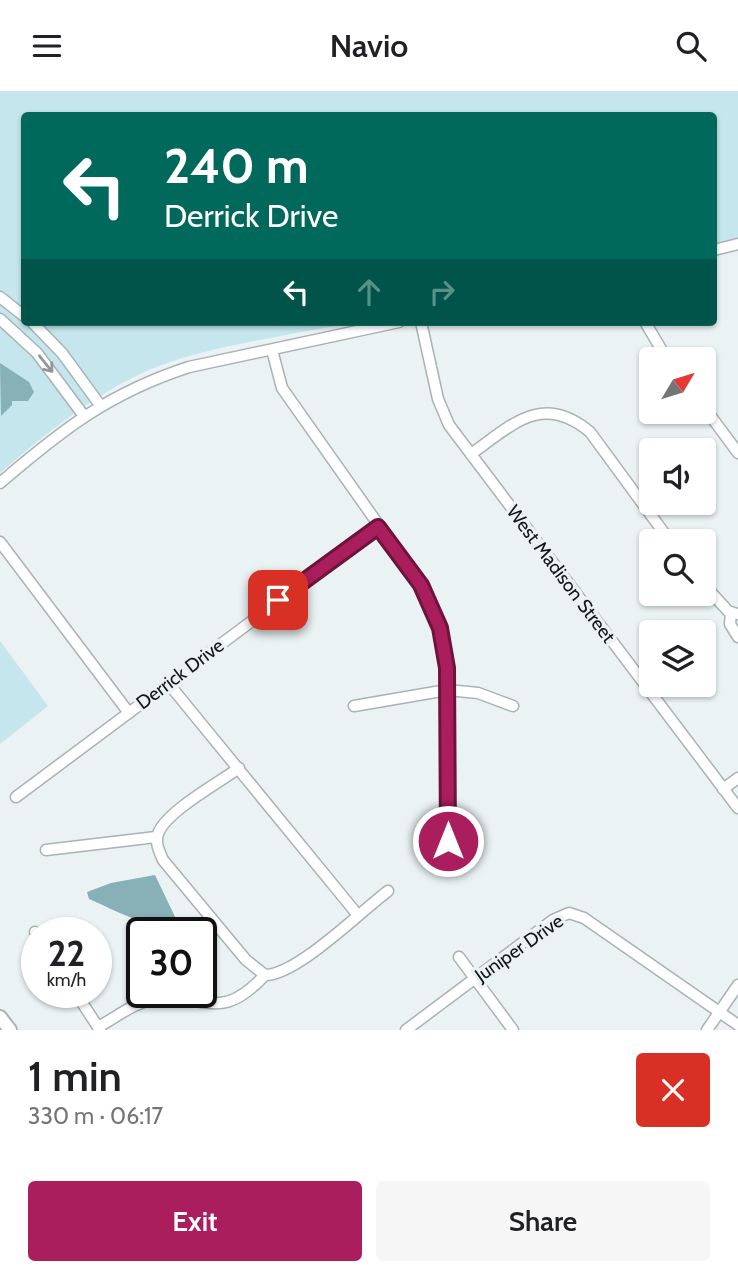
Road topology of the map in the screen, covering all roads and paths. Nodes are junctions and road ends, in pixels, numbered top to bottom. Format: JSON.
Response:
{"nodes":[{"id":1,"x":738,"y":244,"type":"edge"},
{"id":2,"x":717,"y":249,"type":"edge"},
{"id":3,"x":0,"y":297,"type":"edge"},
{"id":4,"x":21,"y":314,"type":"edge"},
{"id":5,"x":0,"y":319,"type":"edge"},
{"id":6,"x":36,"y":326,"type":"edge"},
{"id":7,"x":380,"y":326,"type":"edge"},
{"id":8,"x":422,"y":326,"type":"edge"},
{"id":9,"x":647,"y":326,"type":"edge"},
{"id":10,"x":660,"y":347,"type":"edge"},
{"id":11,"x":272,"y":349,"type":"junction"},
{"id":12,"x":100,"y":405,"type":"junction"},
{"id":13,"x":84,"y":416,"type":"junction"},
{"id":14,"x":716,"y":423,"type":"edge"},
{"id":15,"x":738,"y":453,"type":"edge"},
{"id":16,"x":471,"y":454,"type":"junction"},
{"id":17,"x":0,"y":483,"type":"edge"},
{"id":18,"x":378,"y":527,"type":"junction"},
{"id":19,"x":661,"y":529,"type":"edge"},
{"id":20,"x":0,"y":542,"type":"edge"},
{"id":21,"x":716,"y":600,"type":"edge"},
{"id":22,"x":734,"y":613,"type":"edge"},
{"id":23,"x":738,"y":637,"type":"edge"},
{"id":24,"x":169,"y":683,"type":"junction"},
{"id":25,"x":447,"y":689,"type":"junction"},
{"id":26,"x":354,"y":706,"type":"dead end"},
{"id":27,"x":513,"y":706,"type":"dead end"},
{"id":28,"x":129,"y":713,"type":"junction"},
{"id":29,"x":239,"y":768,"type":"junction"},
{"id":30,"x":738,"y":778,"type":"edge"},
{"id":31,"x":723,"y":789,"type":"junction"},
{"id":32,"x":16,"y":797,"type":"dead end"},
{"id":33,"x":738,"y":809,"type":"edge"},
{"id":34,"x":156,"y":837,"type":"junction"},
{"id":35,"x":448,"y":841,"type":"dead end"},
{"id":36,"x":46,"y":850,"type":"dead end"},
{"id":37,"x":388,"y":891,"type":"dead end"},
{"id":38,"x":357,"y":914,"type":"junction"},
{"id":39,"x":458,"y":957,"type":"dead end"},
{"id":40,"x":265,"y":975,"type":"junction"},
{"id":41,"x":475,"y":979,"type":"junction"},
{"id":42,"x":738,"y":985,"type":"edge"},
{"id":43,"x":85,"y":1008,"type":"edge"},
{"id":44,"x":719,"y":1013,"type":"junction"},
{"id":45,"x":0,"y":1017,"type":"edge"},
{"id":46,"x":738,"y":1025,"type":"edge"},
{"id":47,"x":99,"y":1029,"type":"edge"},
{"id":48,"x":10,"y":1030,"type":"edge"},
{"id":49,"x":406,"y":1030,"type":"edge"},
{"id":50,"x":513,"y":1030,"type":"edge"},
{"id":51,"x":707,"y":1030,"type":"edge"}],
"edges":[{"from":1,"to":2,"type":"street"},
{"from":3,"to":4,"type":"street"},
{"from":5,"to":13,"type":"street","one_way":true},
{"from":6,"to":12,"type":"street"},
{"from":7,"to":11,"type":"street"},
{"from":8,"to":16,"type":"street","name":"West Madison Street"},
{"from":9,"to":10,"type":"street"},
{"from":11,"to":12,"type":"street"},
{"from":11,"to":18,"type":"street"},
{"from":12,"to":13,"type":"street"},
{"from":13,"to":17,"type":"street"},
{"from":14,"to":15,"type":"street"},
{"from":16,"to":19,"type":"street"},
{"from":16,"to":31,"type":"street","name":"West Madison Street"},
{"from":18,"to":24,"type":"street","name":"Derrick Drive"},
{"from":18,"to":25,"type":"street"},
{"from":20,"to":28,"type":"street"},
{"from":21,"to":22,"type":"street"},
{"from":22,"to":23,"type":"street"},
{"from":24,"to":28,"type":"street","name":"Derrick Drive"},
{"from":24,"to":29,"type":"street"},
{"from":25,"to":26,"type":"street"},
{"from":25,"to":27,"type":"street"},
{"from":25,"to":35,"type":"street"},
{"from":28,"to":32,"type":"street","name":"Derrick Drive"},
{"from":29,"to":34,"type":"street"},
{"from":29,"to":38,"type":"street"},
{"from":30,"to":31,"type":"street"},
{"from":31,"to":33,"type":"street","name":"West Madison Street"},
{"from":34,"to":36,"type":"street"},
{"from":34,"to":40,"type":"street"},
{"from":37,"to":38,"type":"street"},
{"from":38,"to":40,"type":"street"},
{"from":39,"to":41,"type":"street"},
{"from":40,"to":47,"type":"street"},
{"from":41,"to":44,"type":"street","name":"Juniper Drive"},
{"from":41,"to":49,"type":"street","name":"Juniper Drive"},
{"from":41,"to":50,"type":"street"},
{"from":42,"to":44,"type":"street"},
{"from":43,"to":47,"type":"street"},
{"from":44,"to":46,"type":"street","name":"Juniper Drive"},
{"from":44,"to":51,"type":"street"},
{"from":45,"to":48,"type":"main road"}]}
